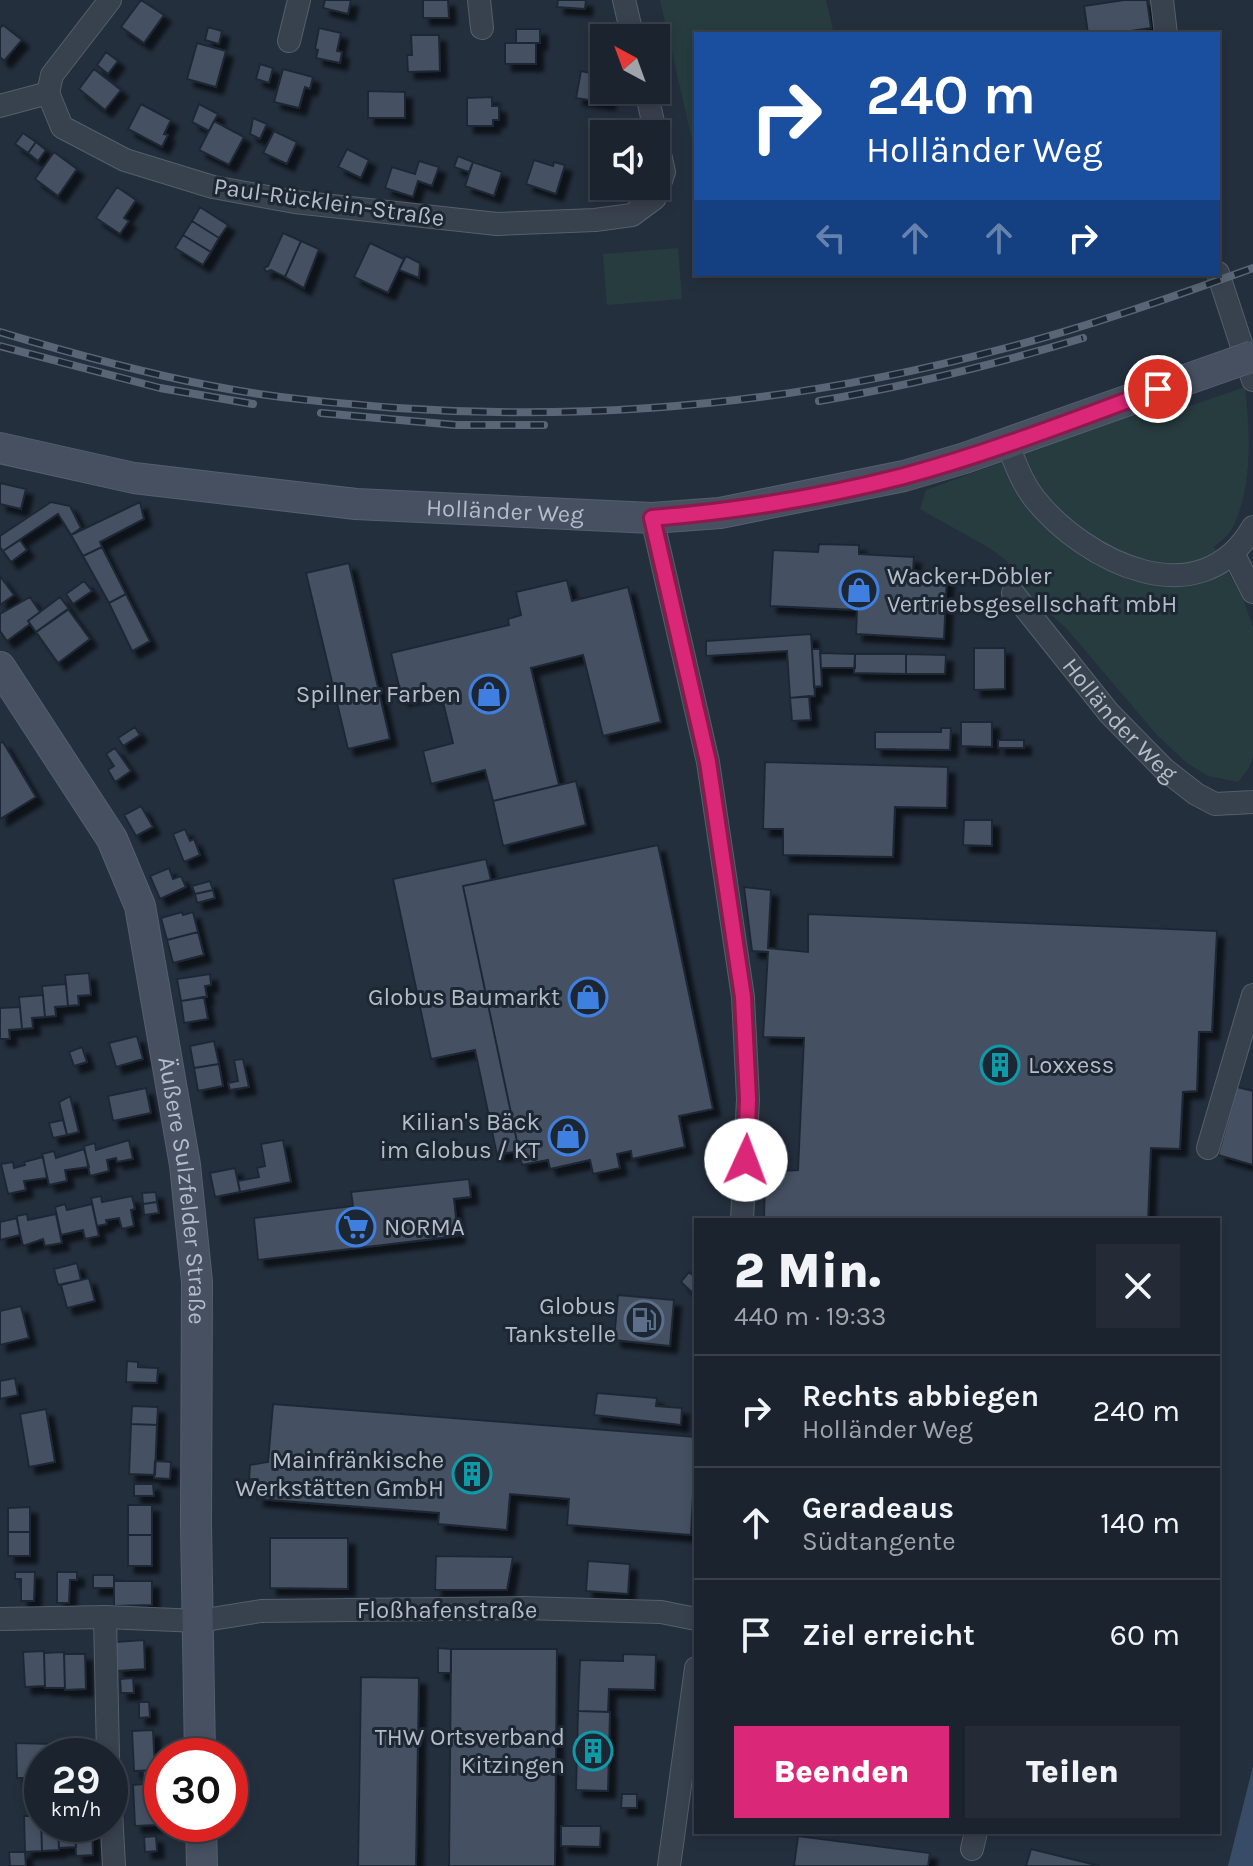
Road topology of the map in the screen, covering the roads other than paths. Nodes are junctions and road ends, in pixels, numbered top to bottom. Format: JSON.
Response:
{"nodes":[{"id":1,"x":110,"y":0,"type":"edge"},
{"id":2,"x":299,"y":0,"type":"edge"},
{"id":3,"x":479,"y":0,"type":"edge"},
{"id":4,"x":624,"y":0,"type":"edge"},
{"id":5,"x":1162,"y":0,"type":"edge"},
{"id":6,"x":630,"y":24,"type":"edge"},
{"id":7,"x":482,"y":28,"type":"dead end"},
{"id":8,"x":1166,"y":32,"type":"edge"},
{"id":9,"x":289,"y":41,"type":"dead end"},
{"id":10,"x":48,"y":93,"type":"junction"},
{"id":11,"x":649,"y":104,"type":"edge"},
{"id":12,"x":0,"y":106,"type":"edge"},
{"id":13,"x":1219,"y":276,"type":"edge"},
{"id":14,"x":1253,"y":356,"type":"edge"},
{"id":15,"x":1253,"y":380,"type":"edge"},
{"id":16,"x":1007,"y":443,"type":"junction"},
{"id":17,"x":0,"y":448,"type":"edge"},
{"id":18,"x":652,"y":518,"type":"junction"},
{"id":19,"x":1253,"y":527,"type":"edge"},
{"id":20,"x":1234,"y":555,"type":"junction"},
{"id":21,"x":1253,"y":592,"type":"edge"},
{"id":22,"x":1013,"y":593,"type":"dead end"},
{"id":23,"x":0,"y":667,"type":"edge"},
{"id":24,"x":1253,"y":802,"type":"edge"},
{"id":25,"x":1253,"y":995,"type":"edge"},
{"id":26,"x":1208,"y":1148,"type":"dead end"},
{"id":27,"x":742,"y":1218,"type":"edge"},
{"id":28,"x":105,"y":1617,"type":"junction"},
{"id":29,"x":0,"y":1619,"type":"edge"},
{"id":30,"x":694,"y":1619,"type":"edge"},
{"id":31,"x":199,"y":1621,"type":"junction"},
{"id":32,"x":694,"y":1683,"type":"edge"},
{"id":33,"x":108,"y":1738,"type":"edge"},
{"id":34,"x":200,"y":1738,"type":"edge"},
{"id":35,"x":113,"y":1842,"type":"edge"},
{"id":36,"x":201,"y":1842,"type":"edge"},
{"id":37,"x":114,"y":1866,"type":"edge"},
{"id":38,"x":202,"y":1866,"type":"edge"},
{"id":39,"x":669,"y":1866,"type":"edge"}],
"edges":[{"from":1,"to":10,"type":"street"},
{"from":2,"to":9,"type":"street"},
{"from":3,"to":7,"type":"street"},
{"from":4,"to":6,"type":"street"},
{"from":5,"to":8,"type":"street"},
{"from":10,"to":11,"type":"street","name":"Paul-Rücklein-Straße"},
{"from":10,"to":12,"type":"street"},
{"from":13,"to":15,"type":"street"},
{"from":14,"to":16,"type":"main road","name":"Holländer Weg","bridge":true},
{"from":16,"to":18,"type":"main road","name":"Holländer Weg"},
{"from":16,"to":20,"type":"street"},
{"from":17,"to":18,"type":"main road","name":"Holländer Weg"},
{"from":18,"to":27,"type":"street"},
{"from":19,"to":20,"type":"street"},
{"from":20,"to":21,"type":"street"},
{"from":22,"to":24,"type":"street","name":"Holländer Weg"},
{"from":23,"to":31,"type":"main road","name":"Äußere Sulzfelder Straße"},
{"from":25,"to":26,"type":"street"},
{"from":28,"to":29,"type":"street","name":"Floßhafenstraße"},
{"from":28,"to":31,"type":"street","name":"Floßhafenstraße"},
{"from":28,"to":33,"type":"street"},
{"from":30,"to":31,"type":"street","name":"Floßhafenstraße"},
{"from":31,"to":34,"type":"main road","name":"Äußere Sulzfelder Straße"},
{"from":32,"to":39,"type":"street"},
{"from":35,"to":37,"type":"street"},
{"from":36,"to":38,"type":"main road"}]}
